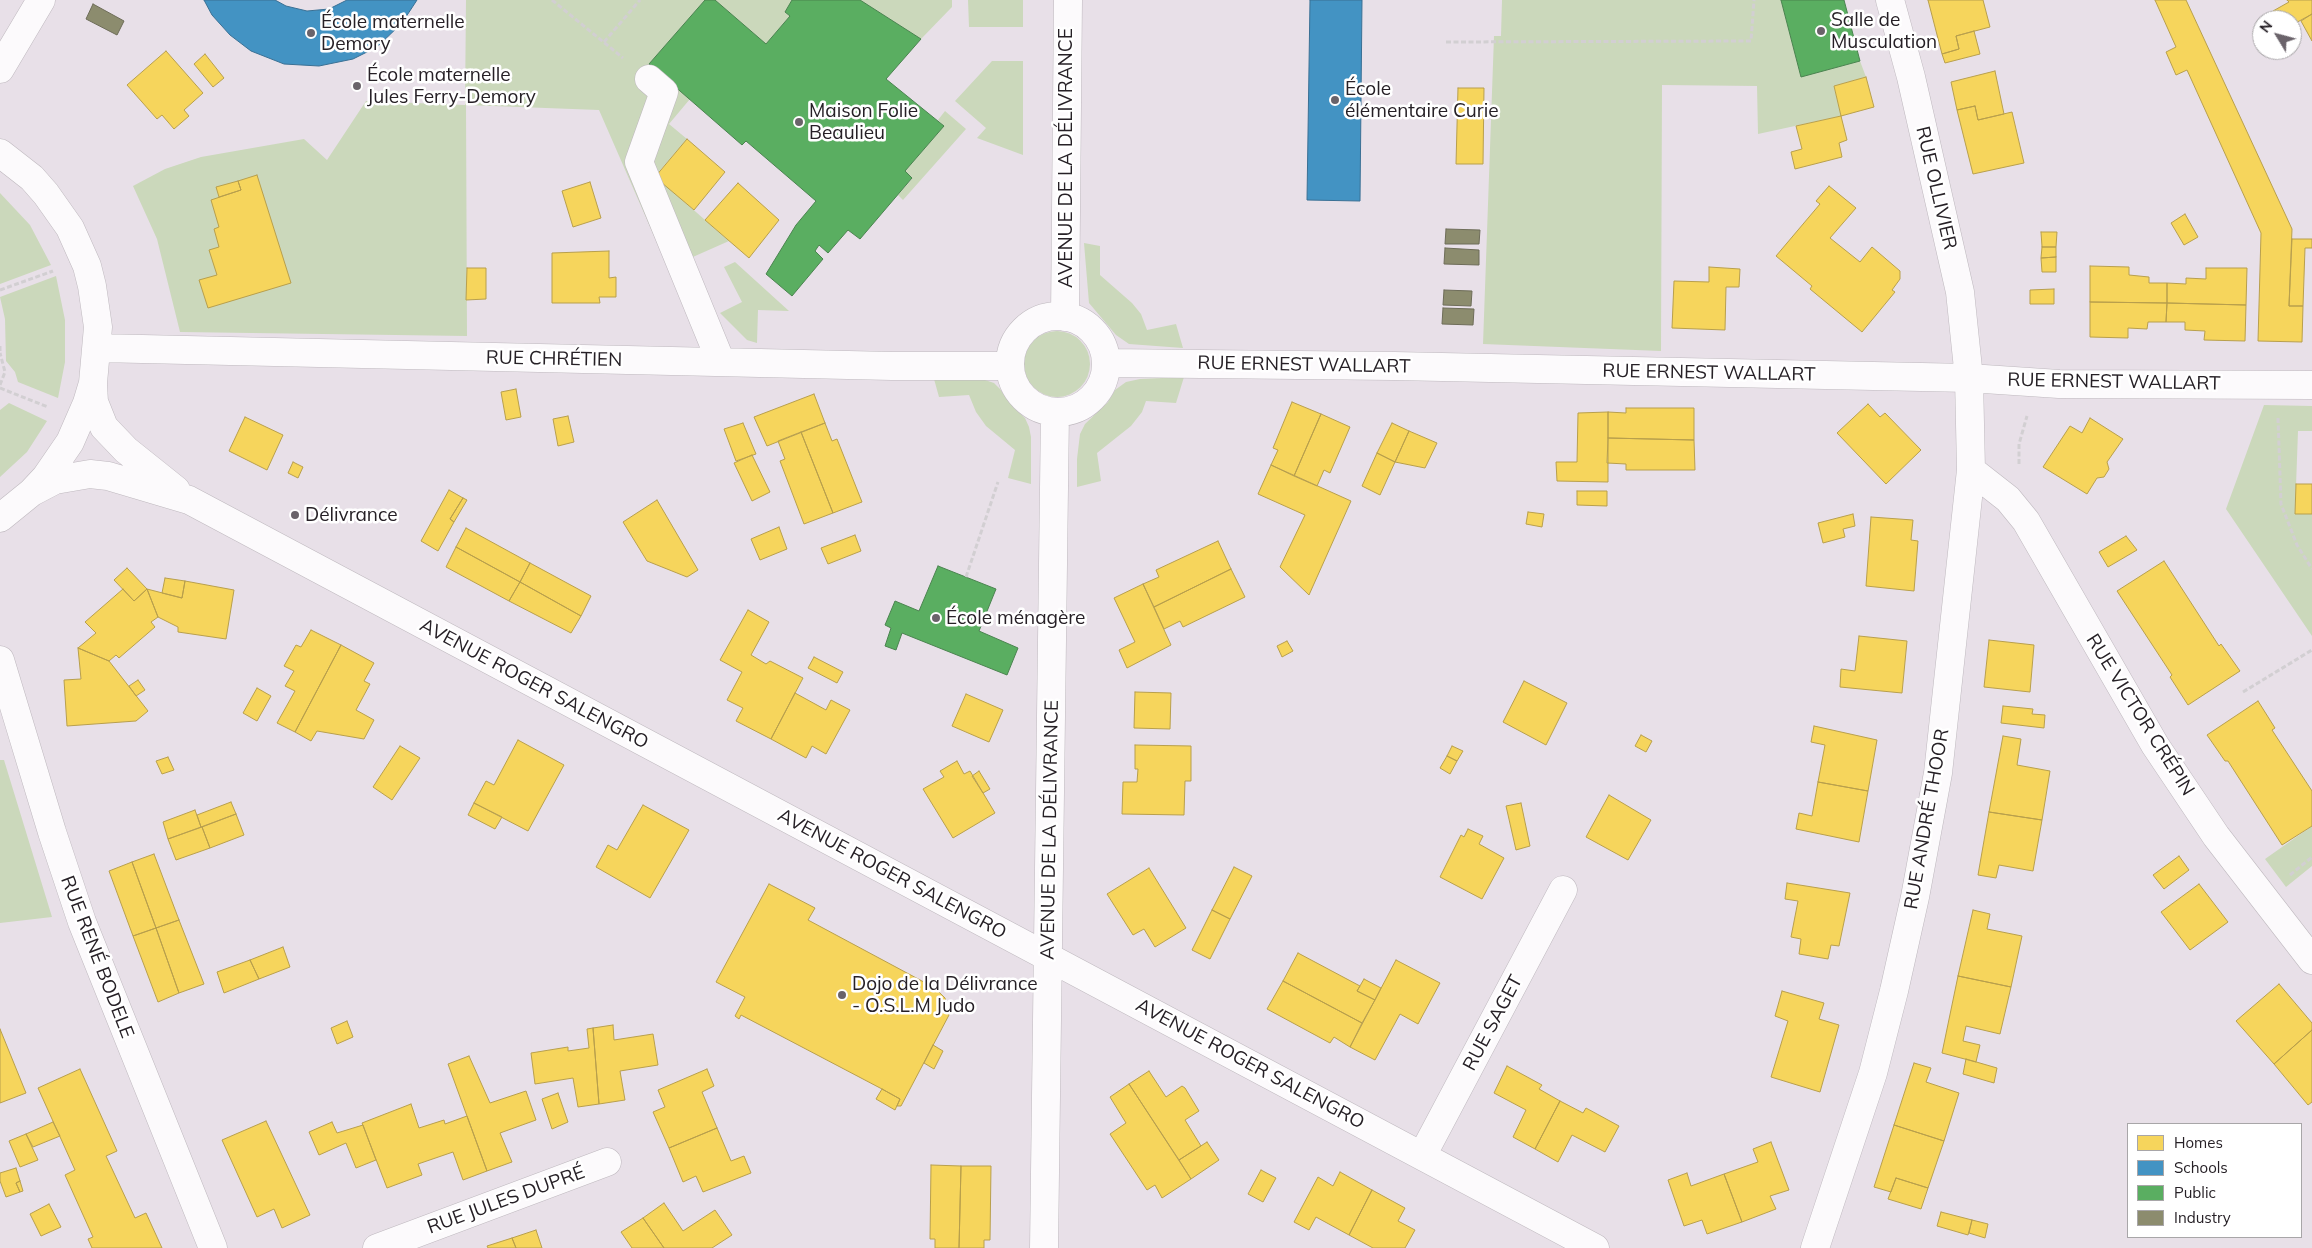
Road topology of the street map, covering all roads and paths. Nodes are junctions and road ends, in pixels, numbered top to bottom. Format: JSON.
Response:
{"nodes":[{"id":1,"x":42,"y":0,"type":"edge"},
{"id":2,"x":552,"y":0,"type":"edge"},
{"id":3,"x":640,"y":0,"type":"edge"},
{"id":4,"x":1068,"y":0,"type":"edge"},
{"id":5,"x":1754,"y":0,"type":"edge"},
{"id":6,"x":1890,"y":0,"type":"edge"},
{"id":7,"x":604,"y":42,"type":"junction"},
{"id":8,"x":1446,"y":42,"type":"dead end"},
{"id":9,"x":0,"y":69,"type":"edge"},
{"id":10,"x":649,"y":79,"type":"joint"},
{"id":11,"x":0,"y":153,"type":"edge"},
{"id":12,"x":54,"y":270,"type":"dead end"},
{"id":13,"x":0,"y":290,"type":"edge"},
{"id":14,"x":1066,"y":317,"type":"junction"},
{"id":15,"x":0,"y":346,"type":"edge"},
{"id":16,"x":98,"y":348,"type":"junction"},
{"id":17,"x":0,"y":353,"type":"edge"},
{"id":18,"x":721,"y":362,"type":"junction"},
{"id":19,"x":1106,"y":363,"type":"junction"},
{"id":20,"x":1010,"y":366,"type":"junction"},
{"id":21,"x":1969,"y":378,"type":"junction"},
{"id":22,"x":93,"y":383,"type":"junction"},
{"id":23,"x":2059,"y":384,"type":"junction"},
{"id":24,"x":2281,"y":385,"type":"junction"},
{"id":25,"x":2312,"y":385,"type":"edge"},
{"id":26,"x":0,"y":386,"type":"edge"},
{"id":27,"x":51,"y":409,"type":"dead end"},
{"id":28,"x":1055,"y":412,"type":"junction"},
{"id":29,"x":1971,"y":470,"type":"junction"},
{"id":30,"x":998,"y":482,"type":"dead end"},
{"id":31,"x":32,"y":492,"type":"junction"},
{"id":32,"x":189,"y":500,"type":"junction"},
{"id":33,"x":0,"y":518,"type":"edge"},
{"id":34,"x":2026,"y":522,"type":"junction"},
{"id":35,"x":2312,"y":569,"type":"edge"},
{"id":36,"x":966,"y":577,"type":"dead end"},
{"id":37,"x":2312,"y":650,"type":"edge"},
{"id":38,"x":0,"y":660,"type":"edge"},
{"id":39,"x":2244,"y":692,"type":"dead end"},
{"id":40,"x":1563,"y":890,"type":"dead end"},
{"id":41,"x":1048,"y":957,"type":"junction"},
{"id":42,"x":2312,"y":960,"type":"edge"},
{"id":43,"x":1422,"y":1156,"type":"junction"},
{"id":44,"x":607,"y":1162,"type":"dead end"},
{"id":45,"x":213,"y":1248,"type":"edge"},
{"id":46,"x":377,"y":1248,"type":"edge"},
{"id":47,"x":1044,"y":1248,"type":"edge"},
{"id":48,"x":1595,"y":1248,"type":"edge"},
{"id":49,"x":1815,"y":1248,"type":"edge"}],
"edges":[{"from":1,"to":9,"type":"street"},
{"from":2,"to":7,"type":"path"},
{"from":3,"to":7,"type":"path"},
{"from":4,"to":14,"type":"street","name":"AVENUE DE LA DÉLIVRANCE"},
{"from":5,"to":8,"type":"path"},
{"from":6,"to":21,"type":"street","name":"RUE OLLIVIER"},
{"from":7,"to":10,"type":"path"},
{"from":10,"to":18,"type":"street"},
{"from":11,"to":16,"type":"street"},
{"from":12,"to":13,"type":"path"},
{"from":14,"to":19,"type":"street"},
{"from":14,"to":20,"type":"street"},
{"from":15,"to":17,"type":"path"},
{"from":16,"to":18,"type":"street","name":"RUE CHRÉTIEN"},
{"from":16,"to":22,"type":"street"},
{"from":17,"to":26,"type":"path"},
{"from":18,"to":20,"type":"street","name":"RUE CHRÉTIEN"},
{"from":19,"to":21,"type":"street","name":"RUE ERNEST WALLART"},
{"from":19,"to":28,"type":"street"},
{"from":20,"to":28,"type":"street"},
{"from":21,"to":23,"type":"street","name":"RUE ERNEST WALLART"},
{"from":21,"to":29,"type":"street","name":"RUE ANDRÉ THOOR"},
{"from":22,"to":31,"type":"street"},
{"from":22,"to":32,"type":"street","name":"AVENUE ROGER SALENGRO"},
{"from":23,"to":24,"type":"street","name":"RUE ERNEST WALLART"},
{"from":23,"to":34,"type":"path"},
{"from":24,"to":25,"type":"street","name":"RUE ERNEST WALLART"},
{"from":24,"to":35,"type":"path"},
{"from":26,"to":27,"type":"path"},
{"from":28,"to":41,"type":"street","name":"AVENUE DE LA DÉLIVRANCE"},
{"from":29,"to":34,"type":"street","name":"RUE VICTOR CRÉPIN"},
{"from":29,"to":49,"type":"street","name":"RUE ANDRÉ THOOR"},
{"from":30,"to":36,"type":"path"},
{"from":31,"to":32,"type":"street","name":"AVENUE ROGER SALENGRO"},
{"from":31,"to":33,"type":"street"},
{"from":32,"to":41,"type":"street","name":"AVENUE ROGER SALENGRO"},
{"from":34,"to":42,"type":"street","name":"RUE VICTOR CRÉPIN"},
{"from":37,"to":39,"type":"path"},
{"from":38,"to":45,"type":"street","name":"RUE RENÉ BODELE"},
{"from":40,"to":43,"type":"street","name":"RUE SAGET"},
{"from":41,"to":43,"type":"street","name":"AVENUE ROGER SALENGRO"},
{"from":41,"to":47,"type":"street","name":"AVENUE DE LA DÉLIVRANCE"},
{"from":43,"to":48,"type":"street","name":"AVENUE ROGER SALENGRO"},
{"from":44,"to":46,"type":"street","name":"RUE JULES DUPRÉ"}]}
